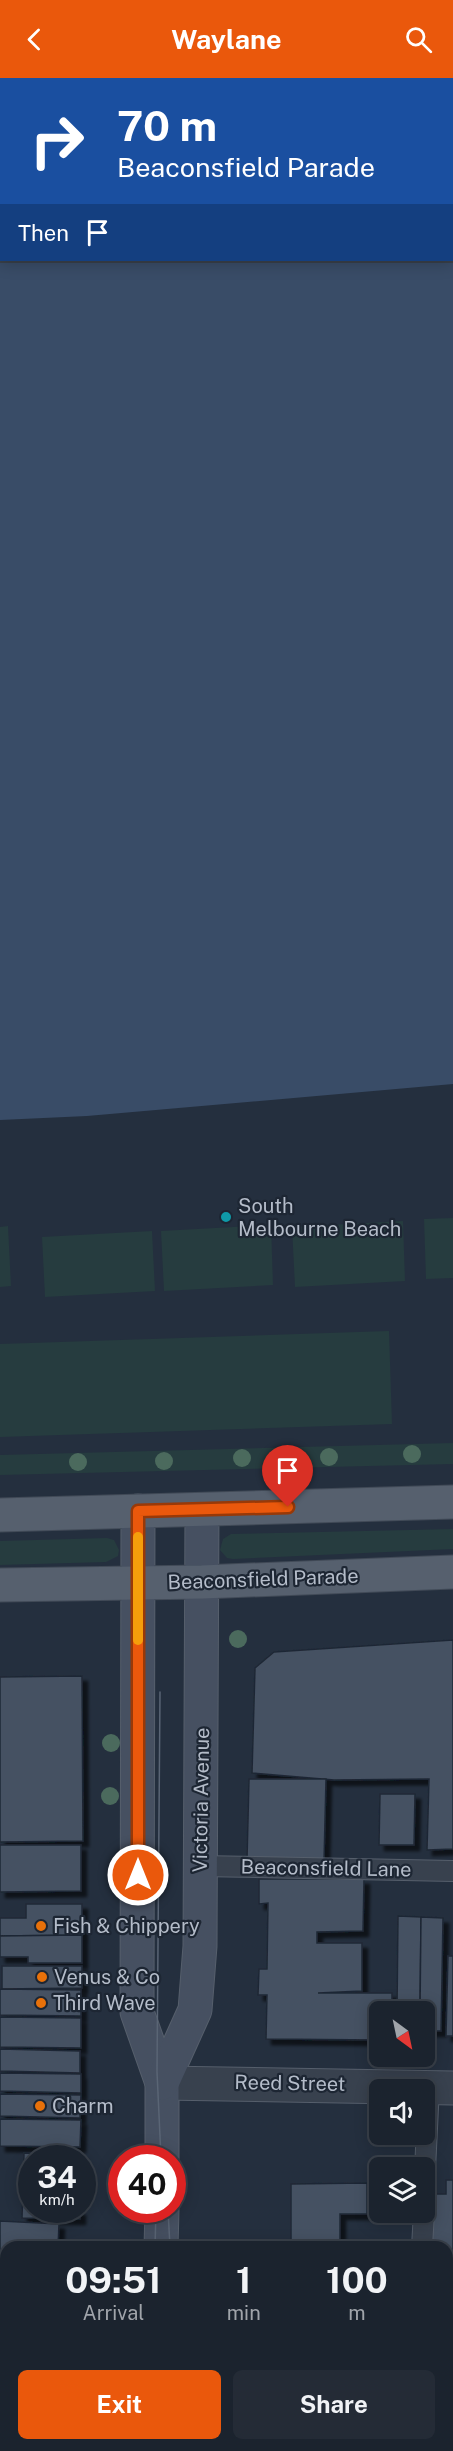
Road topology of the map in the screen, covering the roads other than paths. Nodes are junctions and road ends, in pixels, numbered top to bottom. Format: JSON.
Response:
{"nodes":[{"id":1,"x":453,"y":1502,"type":"edge"},
{"id":2,"x":202,"y":1510,"type":"junction"},
{"id":3,"x":138,"y":1511,"type":"junction"},
{"id":4,"x":0,"y":1515,"type":"edge"},
{"id":5,"x":453,"y":1572,"type":"edge"},
{"id":6,"x":138,"y":1582,"type":"junction"},
{"id":7,"x":202,"y":1582,"type":"junction"},
{"id":8,"x":0,"y":1585,"type":"edge"},
{"id":9,"x":200,"y":1866,"type":"junction"},
{"id":10,"x":453,"y":1871,"type":"edge"},
{"id":11,"x":162,"y":2083,"type":"junction"},
{"id":12,"x":441,"y":2087,"type":"edge"},
{"id":13,"x":162,"y":2145,"type":"edge"},
{"id":14,"x":429,"y":2157,"type":"edge"},
{"id":15,"x":162,"y":2223,"type":"edge"},
{"id":16,"x":423,"y":2223,"type":"edge"},
{"id":17,"x":161,"y":2241,"type":"edge"},
{"id":18,"x":422,"y":2241,"type":"edge"}],
"edges":[{"from":1,"to":2,"type":"main road"},
{"from":2,"to":3,"type":"main road"},
{"from":2,"to":7,"type":"street","name":"Victoria Avenue"},
{"from":3,"to":4,"type":"main road"},
{"from":3,"to":6,"type":"street","name":"Victoria Avenue"},
{"from":5,"to":7,"type":"main road","name":"Beaconsfield Parade"},
{"from":6,"to":7,"type":"main road","name":"Beaconsfield Parade"},
{"from":6,"to":8,"type":"main road","name":"Beaconsfield Parade"},
{"from":6,"to":11,"type":"street","name":"Victoria Avenue"},
{"from":7,"to":9,"type":"street","name":"Victoria Avenue"},
{"from":9,"to":10,"type":"lane","name":"Beaconsfield Lane"},
{"from":9,"to":11,"type":"street","name":"Victoria Avenue"},
{"from":11,"to":12,"type":"street","name":"Reed Street"},
{"from":11,"to":13,"type":"street","name":"Victoria Avenue"},
{"from":12,"to":14,"type":"lane"},
{"from":15,"to":17,"type":"street"},
{"from":16,"to":18,"type":"lane"}]}
